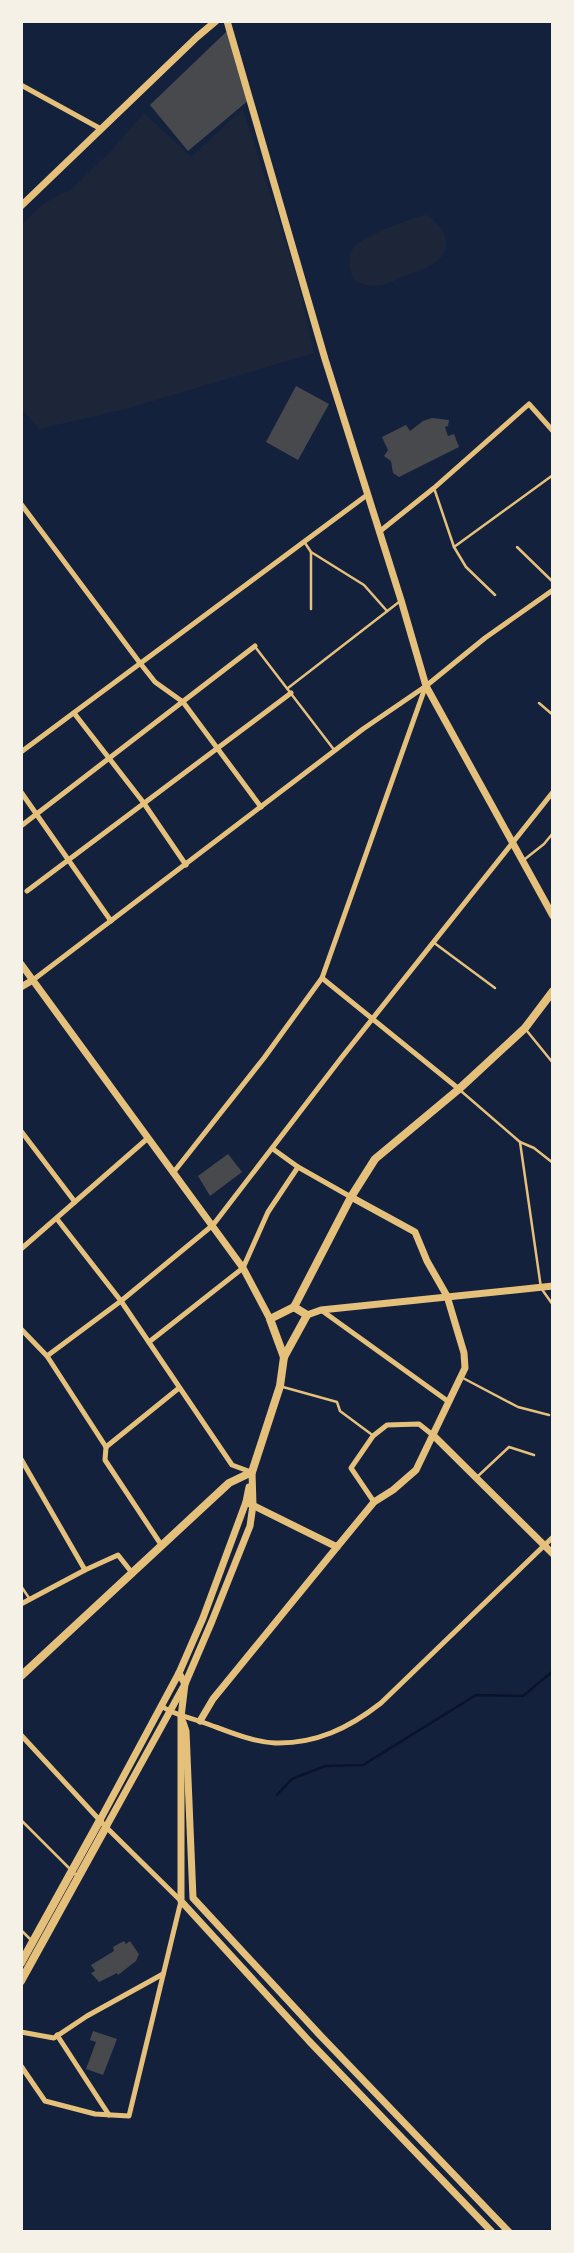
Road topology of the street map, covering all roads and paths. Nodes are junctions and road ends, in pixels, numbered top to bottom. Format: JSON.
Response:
{"nodes":[{"id":1,"x":216,"y":21,"type":"edge"},
{"id":2,"x":227,"y":21,"type":"edge"},
{"id":3,"x":21,"y":85,"type":"edge"},
{"id":4,"x":101,"y":129,"type":"junction"},
{"id":5,"x":21,"y":206,"type":"edge"},
{"id":6,"x":553,"y":431,"type":"edge"},
{"id":7,"x":553,"y":475,"type":"edge"},
{"id":8,"x":434,"y":488,"type":"junction"},
{"id":9,"x":367,"y":495,"type":"junction"},
{"id":10,"x":21,"y":504,"type":"edge"},
{"id":11,"x":379,"y":532,"type":"junction"},
{"id":12,"x":304,"y":542,"type":"junction"},
{"id":13,"x":454,"y":547,"type":"junction"},
{"id":14,"x":517,"y":547,"type":"dead end"},
{"id":15,"x":311,"y":552,"type":"junction"},
{"id":16,"x":553,"y":582,"type":"edge"},
{"id":17,"x":553,"y":590,"type":"edge"},
{"id":18,"x":495,"y":595,"type":"dead end"},
{"id":19,"x":401,"y":600,"type":"junction"},
{"id":20,"x":311,"y":609,"type":"dead end"},
{"id":21,"x":387,"y":611,"type":"junction"},
{"id":22,"x":255,"y":646,"type":"joint"},
{"id":23,"x":140,"y":663,"type":"junction"},
{"id":24,"x":426,"y":686,"type":"junction"},
{"id":25,"x":290,"y":691,"type":"junction"},
{"id":26,"x":402,"y":700,"type":"junction"},
{"id":27,"x":183,"y":702,"type":"junction"},
{"id":28,"x":539,"y":703,"type":"dead end"},
{"id":29,"x":417,"y":706,"type":"junction"},
{"id":30,"x":74,"y":713,"type":"junction"},
{"id":31,"x":553,"y":715,"type":"edge"},
{"id":32,"x":217,"y":747,"type":"junction"},
{"id":33,"x":335,"y":751,"type":"junction"},
{"id":34,"x":21,"y":752,"type":"edge"},
{"id":35,"x":110,"y":760,"type":"junction"},
{"id":36,"x":21,"y":792,"type":"edge"},
{"id":37,"x":553,"y":792,"type":"edge"},
{"id":38,"x":143,"y":802,"type":"junction"},
{"id":39,"x":261,"y":807,"type":"junction"},
{"id":40,"x":37,"y":815,"type":"junction"},
{"id":41,"x":21,"y":826,"type":"edge"},
{"id":42,"x":553,"y":833,"type":"edge"},
{"id":43,"x":514,"y":842,"type":"junction"},
{"id":44,"x":69,"y":858,"type":"junction"},
{"id":45,"x":523,"y":861,"type":"junction"},
{"id":46,"x":186,"y":865,"type":"junction"},
{"id":47,"x":27,"y":891,"type":"dead end"},
{"id":48,"x":553,"y":916,"type":"edge"},
{"id":49,"x":111,"y":921,"type":"junction"},
{"id":50,"x":433,"y":942,"type":"junction"},
{"id":51,"x":21,"y":964,"type":"edge"},
{"id":52,"x":322,"y":978,"type":"junction"},
{"id":53,"x":33,"y":980,"type":"junction"},
{"id":54,"x":21,"y":987,"type":"edge"},
{"id":55,"x":495,"y":988,"type":"dead end"},
{"id":56,"x":553,"y":991,"type":"edge"},
{"id":57,"x":373,"y":1018,"type":"junction"},
{"id":58,"x":525,"y":1028,"type":"junction"},
{"id":59,"x":553,"y":1063,"type":"edge"},
{"id":60,"x":459,"y":1089,"type":"junction"},
{"id":61,"x":21,"y":1131,"type":"edge"},
{"id":62,"x":148,"y":1138,"type":"junction"},
{"id":63,"x":520,"y":1142,"type":"junction"},
{"id":64,"x":273,"y":1149,"type":"junction"},
{"id":65,"x":553,"y":1163,"type":"edge"},
{"id":66,"x":298,"y":1167,"type":"junction"},
{"id":67,"x":173,"y":1173,"type":"junction"},
{"id":68,"x":351,"y":1196,"type":"junction"},
{"id":69,"x":75,"y":1202,"type":"junction"},
{"id":70,"x":57,"y":1219,"type":"junction"},
{"id":71,"x":213,"y":1225,"type":"junction"},
{"id":72,"x":21,"y":1249,"type":"edge"},
{"id":73,"x":243,"y":1268,"type":"junction"},
{"id":74,"x":553,"y":1286,"type":"edge"},
{"id":75,"x":541,"y":1288,"type":"junction"},
{"id":76,"x":447,"y":1296,"type":"junction"},
{"id":77,"x":121,"y":1301,"type":"junction"},
{"id":78,"x":553,"y":1305,"type":"edge"},
{"id":79,"x":294,"y":1307,"type":"junction"},
{"id":80,"x":321,"y":1310,"type":"junction"},
{"id":81,"x":307,"y":1315,"type":"junction"},
{"id":82,"x":270,"y":1319,"type":"junction"},
{"id":83,"x":21,"y":1329,"type":"edge"},
{"id":84,"x":149,"y":1342,"type":"junction"},
{"id":85,"x":47,"y":1356,"type":"junction"},
{"id":86,"x":284,"y":1357,"type":"junction"},
{"id":87,"x":461,"y":1377,"type":"junction"},
{"id":88,"x":279,"y":1386,"type":"junction"},
{"id":89,"x":179,"y":1388,"type":"junction"},
{"id":90,"x":449,"y":1402,"type":"junction"},
{"id":91,"x":549,"y":1415,"type":"dead end"},
{"id":92,"x":373,"y":1436,"type":"junction"},
{"id":93,"x":434,"y":1436,"type":"junction"},
{"id":94,"x":106,"y":1447,"type":"junction"},
{"id":95,"x":534,"y":1455,"type":"dead end"},
{"id":96,"x":21,"y":1459,"type":"edge"},
{"id":97,"x":252,"y":1472,"type":"junction"},
{"id":98,"x":477,"y":1478,"type":"junction"},
{"id":99,"x":374,"y":1502,"type":"junction"},
{"id":100,"x":250,"y":1504,"type":"junction"},
{"id":101,"x":553,"y":1537,"type":"edge"},
{"id":102,"x":162,"y":1546,"type":"junction"},
{"id":103,"x":545,"y":1546,"type":"junction"},
{"id":104,"x":337,"y":1548,"type":"junction"},
{"id":105,"x":553,"y":1553,"type":"edge"},
{"id":106,"x":85,"y":1570,"type":"junction"},
{"id":107,"x":133,"y":1574,"type":"junction"},
{"id":108,"x":21,"y":1586,"type":"edge"},
{"id":109,"x":30,"y":1599,"type":"junction"},
{"id":110,"x":21,"y":1604,"type":"edge"},
{"id":111,"x":179,"y":1673,"type":"junction"},
{"id":112,"x":21,"y":1676,"type":"edge"},
{"id":113,"x":185,"y":1684,"type":"junction"},
{"id":114,"x":161,"y":1706,"type":"junction"},
{"id":115,"x":169,"y":1711,"type":"junction"},
{"id":116,"x":181,"y":1717,"type":"junction"},
{"id":117,"x":200,"y":1721,"type":"junction"},
{"id":118,"x":21,"y":1735,"type":"edge"},
{"id":119,"x":21,"y":1820,"type":"edge"},
{"id":120,"x":103,"y":1823,"type":"junction"},
{"id":121,"x":71,"y":1871,"type":"junction"},
{"id":122,"x":78,"y":1877,"type":"junction"},
{"id":123,"x":181,"y":1901,"type":"junction"},
{"id":124,"x":21,"y":1930,"type":"edge"},
{"id":125,"x":33,"y":1941,"type":"junction"},
{"id":126,"x":21,"y":1963,"type":"edge"},
{"id":127,"x":163,"y":1974,"type":"junction"},
{"id":128,"x":21,"y":1981,"type":"edge"},
{"id":129,"x":21,"y":2032,"type":"edge"},
{"id":130,"x":57,"y":2035,"type":"junction"},
{"id":131,"x":21,"y":2066,"type":"edge"},
{"id":132,"x":109,"y":2115,"type":"junction"},
{"id":133,"x":492,"y":2232,"type":"edge"},
{"id":134,"x":509,"y":2232,"type":"edge"}],
"edges":[{"from":1,"to":4,"type":"street"},
{"from":2,"to":9,"type":"street"},
{"from":3,"to":4,"type":"street"},
{"from":4,"to":5,"type":"street"},
{"from":6,"to":8,"type":"street"},
{"from":7,"to":13,"type":"lane"},
{"from":8,"to":11,"type":"street"},
{"from":8,"to":13,"type":"lane"},
{"from":9,"to":11,"type":"street"},
{"from":9,"to":12,"type":"street"},
{"from":10,"to":23,"type":"street"},
{"from":11,"to":19,"type":"street"},
{"from":12,"to":15,"type":"lane"},
{"from":12,"to":23,"type":"street"},
{"from":13,"to":18,"type":"lane"},
{"from":14,"to":16,"type":"lane"},
{"from":15,"to":20,"type":"lane"},
{"from":15,"to":21,"type":"lane"},
{"from":17,"to":24,"type":"street"},
{"from":19,"to":21,"type":"lane"},
{"from":19,"to":24,"type":"street"},
{"from":21,"to":25,"type":"lane"},
{"from":22,"to":25,"type":"lane"},
{"from":22,"to":27,"type":"street"},
{"from":23,"to":27,"type":"street"},
{"from":23,"to":30,"type":"street"},
{"from":24,"to":26,"type":"street"},
{"from":24,"to":29,"type":"street"},
{"from":24,"to":43,"type":"street"},
{"from":25,"to":32,"type":"street"},
{"from":25,"to":33,"type":"lane"},
{"from":26,"to":29,"type":"street"},
{"from":26,"to":33,"type":"street"},
{"from":27,"to":32,"type":"street"},
{"from":27,"to":35,"type":"street"},
{"from":28,"to":31,"type":"lane"},
{"from":29,"to":52,"type":"street"},
{"from":30,"to":34,"type":"street"},
{"from":30,"to":35,"type":"street"},
{"from":32,"to":38,"type":"street"},
{"from":32,"to":39,"type":"street"},
{"from":33,"to":39,"type":"street"},
{"from":35,"to":38,"type":"street"},
{"from":35,"to":40,"type":"street"},
{"from":36,"to":40,"type":"street"},
{"from":37,"to":43,"type":"street"},
{"from":38,"to":44,"type":"street"},
{"from":38,"to":46,"type":"street"},
{"from":39,"to":46,"type":"street"},
{"from":40,"to":41,"type":"street"},
{"from":40,"to":44,"type":"street"},
{"from":42,"to":45,"type":"lane"},
{"from":43,"to":45,"type":"street"},
{"from":43,"to":50,"type":"street"},
{"from":44,"to":47,"type":"street"},
{"from":44,"to":49,"type":"street"},
{"from":45,"to":48,"type":"street"},
{"from":46,"to":49,"type":"street"},
{"from":49,"to":53,"type":"street"},
{"from":50,"to":55,"type":"lane"},
{"from":50,"to":57,"type":"street"},
{"from":51,"to":53,"type":"street"},
{"from":52,"to":57,"type":"street"},
{"from":52,"to":67,"type":"street"},
{"from":53,"to":54,"type":"street"},
{"from":53,"to":62,"type":"street"},
{"from":56,"to":58,"type":"main road"},
{"from":57,"to":60,"type":"street"},
{"from":57,"to":64,"type":"street"},
{"from":58,"to":59,"type":"lane"},
{"from":58,"to":60,"type":"main road"},
{"from":60,"to":63,"type":"lane"},
{"from":60,"to":68,"type":"main road"},
{"from":61,"to":69,"type":"street"},
{"from":62,"to":67,"type":"street"},
{"from":62,"to":69,"type":"street"},
{"from":63,"to":65,"type":"lane"},
{"from":63,"to":75,"type":"lane"},
{"from":64,"to":66,"type":"street"},
{"from":64,"to":71,"type":"street"},
{"from":66,"to":68,"type":"street"},
{"from":66,"to":73,"type":"street"},
{"from":67,"to":71,"type":"street"},
{"from":68,"to":76,"type":"street"},
{"from":68,"to":79,"type":"main road"},
{"from":69,"to":70,"type":"street"},
{"from":70,"to":72,"type":"street"},
{"from":70,"to":77,"type":"street"},
{"from":71,"to":73,"type":"street"},
{"from":71,"to":77,"type":"street"},
{"from":73,"to":82,"type":"street"},
{"from":73,"to":84,"type":"street"},
{"from":74,"to":75,"type":"street"},
{"from":75,"to":76,"type":"street"},
{"from":75,"to":78,"type":"lane"},
{"from":76,"to":80,"type":"street"},
{"from":76,"to":87,"type":"street"},
{"from":77,"to":84,"type":"street"},
{"from":77,"to":85,"type":"street"},
{"from":79,"to":81,"type":"main road"},
{"from":79,"to":82,"type":"main road"},
{"from":80,"to":81,"type":"street"},
{"from":80,"to":90,"type":"street"},
{"from":81,"to":86,"type":"main road"},
{"from":82,"to":86,"type":"main road"},
{"from":83,"to":85,"type":"street"},
{"from":84,"to":89,"type":"street"},
{"from":85,"to":94,"type":"street"},
{"from":86,"to":88,"type":"main road"},
{"from":87,"to":90,"type":"street"},
{"from":87,"to":91,"type":"lane"},
{"from":88,"to":92,"type":"lane"},
{"from":88,"to":97,"type":"main road"},
{"from":89,"to":94,"type":"street"},
{"from":89,"to":97,"type":"street"},
{"from":90,"to":93,"type":"street"},
{"from":92,"to":93,"type":"street"},
{"from":92,"to":99,"type":"street"},
{"from":93,"to":98,"type":"street"},
{"from":93,"to":99,"type":"street"},
{"from":94,"to":102,"type":"street"},
{"from":95,"to":98,"type":"lane"},
{"from":96,"to":106,"type":"street"},
{"from":97,"to":100,"type":"street"},
{"from":97,"to":102,"type":"main road"},
{"from":98,"to":103,"type":"street"},
{"from":99,"to":104,"type":"street"},
{"from":100,"to":104,"type":"street"},
{"from":100,"to":111,"type":"street"},
{"from":100,"to":113,"type":"street"},
{"from":101,"to":103,"type":"street"},
{"from":102,"to":107,"type":"main road"},
{"from":103,"to":105,"type":"street"},
{"from":103,"to":117,"type":"street"},
{"from":104,"to":117,"type":"street"},
{"from":106,"to":107,"type":"street"},
{"from":106,"to":109,"type":"street"},
{"from":107,"to":112,"type":"main road"},
{"from":108,"to":109,"type":"lane"},
{"from":109,"to":110,"type":"street"},
{"from":111,"to":113,"type":"street"},
{"from":111,"to":114,"type":"street"},
{"from":113,"to":115,"type":"street"},
{"from":113,"to":116,"type":"street"},
{"from":114,"to":115,"type":"street"},
{"from":114,"to":120,"type":"street"},
{"from":115,"to":116,"type":"street"},
{"from":115,"to":120,"type":"street"},
{"from":116,"to":117,"type":"street"},
{"from":116,"to":123,"type":"street"},
{"from":116,"to":134,"type":"street"},
{"from":118,"to":120,"type":"street"},
{"from":119,"to":121,"type":"lane"},
{"from":120,"to":121,"type":"main road"},
{"from":120,"to":122,"type":"main road"},
{"from":120,"to":123,"type":"street"},
{"from":121,"to":122,"type":"lane"},
{"from":121,"to":125,"type":"main road"},
{"from":122,"to":128,"type":"main road"},
{"from":123,"to":127,"type":"street"},
{"from":123,"to":133,"type":"street"},
{"from":124,"to":125,"type":"lane"},
{"from":125,"to":126,"type":"main road"},
{"from":127,"to":130,"type":"street"},
{"from":127,"to":132,"type":"street"},
{"from":129,"to":130,"type":"street"},
{"from":130,"to":132,"type":"street"},
{"from":131,"to":132,"type":"street"}]}
